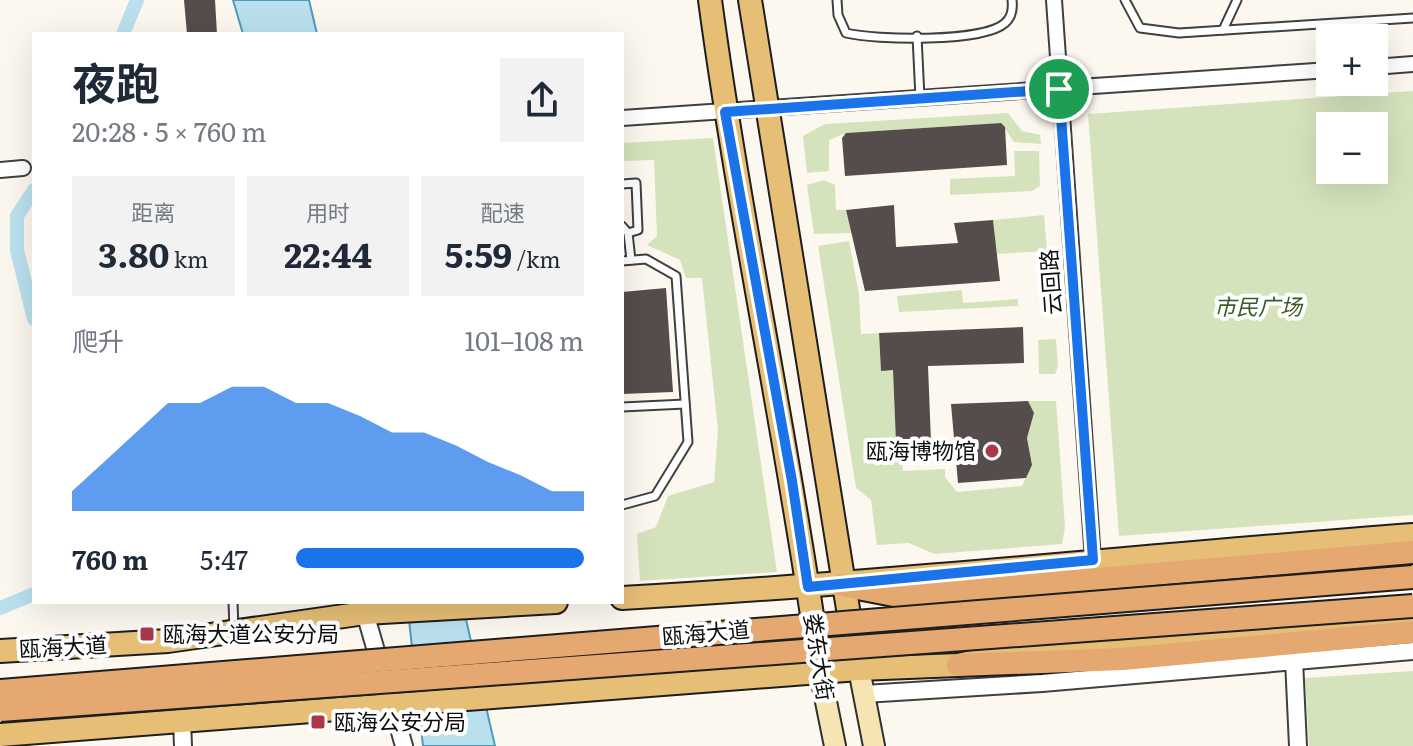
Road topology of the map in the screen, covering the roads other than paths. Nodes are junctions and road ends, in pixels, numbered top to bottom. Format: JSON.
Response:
{"nodes":[{"id":1,"x":710,"y":0,"type":"edge"},
{"id":2,"x":750,"y":0,"type":"edge"},
{"id":3,"x":837,"y":0,"type":"edge"},
{"id":4,"x":1012,"y":0,"type":"edge"},
{"id":5,"x":1054,"y":0,"type":"edge"},
{"id":6,"x":1125,"y":0,"type":"edge"},
{"id":7,"x":1237,"y":0,"type":"edge"},
{"id":8,"x":1413,"y":18,"type":"edge"},
{"id":9,"x":1223,"y":30,"type":"junction"},
{"id":10,"x":917,"y":36,"type":"junction"},
{"id":11,"x":1413,"y":64,"type":"edge"},
{"id":12,"x":1388,"y":66,"type":"edge"},
{"id":13,"x":1316,"y":71,"type":"edge"},
{"id":14,"x":1059,"y":89,"type":"junction"},
{"id":15,"x":920,"y":98,"type":"junction"},
{"id":16,"x":765,"y":109,"type":"junction"},
{"id":17,"x":725,"y":112,"type":"junction"},
{"id":18,"x":624,"y":118,"type":"edge"},
{"id":19,"x":23,"y":168,"type":"dead end"},
{"id":20,"x":0,"y":170,"type":"edge"},
{"id":21,"x":624,"y":184,"type":"edge"},
{"id":22,"x":624,"y":228,"type":"edge"},
{"id":23,"x":628,"y":233,"type":"junction"},
{"id":24,"x":626,"y":261,"type":"edge"},
{"id":25,"x":685,"y":404,"type":"junction"},
{"id":26,"x":624,"y":407,"type":"edge"},
{"id":27,"x":624,"y":504,"type":"edge"},
{"id":28,"x":1413,"y":535,"type":"edge"},
{"id":29,"x":1413,"y":552,"type":"edge"},
{"id":30,"x":1093,"y":560,"type":"junction"},
{"id":31,"x":1413,"y":577,"type":"edge"},
{"id":32,"x":842,"y":585,"type":"junction"},
{"id":33,"x":808,"y":587,"type":"junction"},
{"id":34,"x":624,"y":598,"type":"edge"},
{"id":35,"x":233,"y":604,"type":"edge"},
{"id":36,"x":524,"y":604,"type":"edge"},
{"id":37,"x":1413,"y":606,"type":"edge"},
{"id":38,"x":365,"y":613,"type":"junction"},
{"id":39,"x":1413,"y":621,"type":"edge"},
{"id":40,"x":235,"y":632,"type":"junction"},
{"id":41,"x":1413,"y":632,"type":"edge"},
{"id":42,"x":0,"y":651,"type":"edge"},
{"id":43,"x":1413,"y":651,"type":"edge"},
{"id":44,"x":1294,"y":660,"type":"junction"},
{"id":45,"x":958,"y":665,"type":"junction"},
{"id":46,"x":859,"y":669,"type":"junction"},
{"id":47,"x":820,"y":672,"type":"junction"},
{"id":48,"x":0,"y":691,"type":"edge"},
{"id":49,"x":864,"y":694,"type":"junction"},
{"id":50,"x":393,"y":705,"type":"junction"},
{"id":51,"x":0,"y":710,"type":"edge"},
{"id":52,"x":182,"y":721,"type":"junction"},
{"id":53,"x":0,"y":735,"type":"edge"},
{"id":54,"x":183,"y":746,"type":"edge"},
{"id":55,"x":404,"y":746,"type":"edge"},
{"id":56,"x":835,"y":746,"type":"edge"},
{"id":57,"x":874,"y":746,"type":"edge"},
{"id":58,"x":1298,"y":746,"type":"edge"}],
"edges":[{"from":1,"to":17,"type":"main road","name":"娄东大街"},
{"from":2,"to":16,"type":"main road","name":"娄东大街"},
{"from":3,"to":10,"type":"lane"},
{"from":4,"to":10,"type":"lane"},
{"from":5,"to":14,"type":"street","name":"云回路"},
{"from":6,"to":9,"type":"lane"},
{"from":7,"to":9,"type":"lane"},
{"from":8,"to":9,"type":"lane"},
{"from":10,"to":15,"type":"lane"},
{"from":11,"to":12,"type":"street"},
{"from":13,"to":14,"type":"street"},
{"from":14,"to":15,"type":"street"},
{"from":14,"to":30,"type":"street","name":"云回路"},
{"from":15,"to":16,"type":"street"},
{"from":16,"to":17,"type":"street"},
{"from":16,"to":32,"type":"main road","name":"娄东大街"},
{"from":17,"to":18,"type":"street"},
{"from":17,"to":33,"type":"main road","name":"娄东大街"},
{"from":19,"to":20,"type":"street"},
{"from":21,"to":23,"type":"lane"},
{"from":22,"to":23,"type":"lane"},
{"from":23,"to":24,"type":"lane"},
{"from":24,"to":25,"type":"lane"},
{"from":25,"to":26,"type":"lane"},
{"from":25,"to":27,"type":"lane"},
{"from":28,"to":30,"type":"main road","name":"瓯海大道"},
{"from":29,"to":32,"type":"highway"},
{"from":30,"to":32,"type":"main road","name":"瓯海大道"},
{"from":31,"to":48,"type":"highway","name":"瓯海大道","bridge":true},
{"from":32,"to":33,"type":"main road","name":"瓯海大道"},
{"from":32,"to":46,"type":"main road","name":"娄东大街"},
{"from":33,"to":34,"type":"main road","name":"瓯海大道"},
{"from":33,"to":47,"type":"main road","name":"娄东大街"},
{"from":35,"to":40,"type":"lane"},
{"from":36,"to":38,"type":"main road","name":"瓯海大道"},
{"from":37,"to":51,"type":"highway","name":"瓯海大道","bridge":true},
{"from":38,"to":40,"type":"main road","name":"瓯海大道"},
{"from":38,"to":50,"type":"street"},
{"from":39,"to":45,"type":"main road"},
{"from":40,"to":42,"type":"main road","name":"瓯海大道"},
{"from":41,"to":45,"type":"highway"},
{"from":43,"to":44,"type":"street"},
{"from":44,"to":49,"type":"street"},
{"from":44,"to":58,"type":"street"},
{"from":45,"to":46,"type":"main road"},
{"from":46,"to":47,"type":"main road"},
{"from":46,"to":49,"type":"main road","name":"娄东大街"},
{"from":47,"to":50,"type":"main road"},
{"from":47,"to":56,"type":"main road","name":"娄东大街"},
{"from":49,"to":57,"type":"main road","name":"娄东大街"},
{"from":50,"to":52,"type":"main road"},
{"from":50,"to":55,"type":"street"},
{"from":52,"to":53,"type":"main road"},
{"from":52,"to":54,"type":"street"}]}
